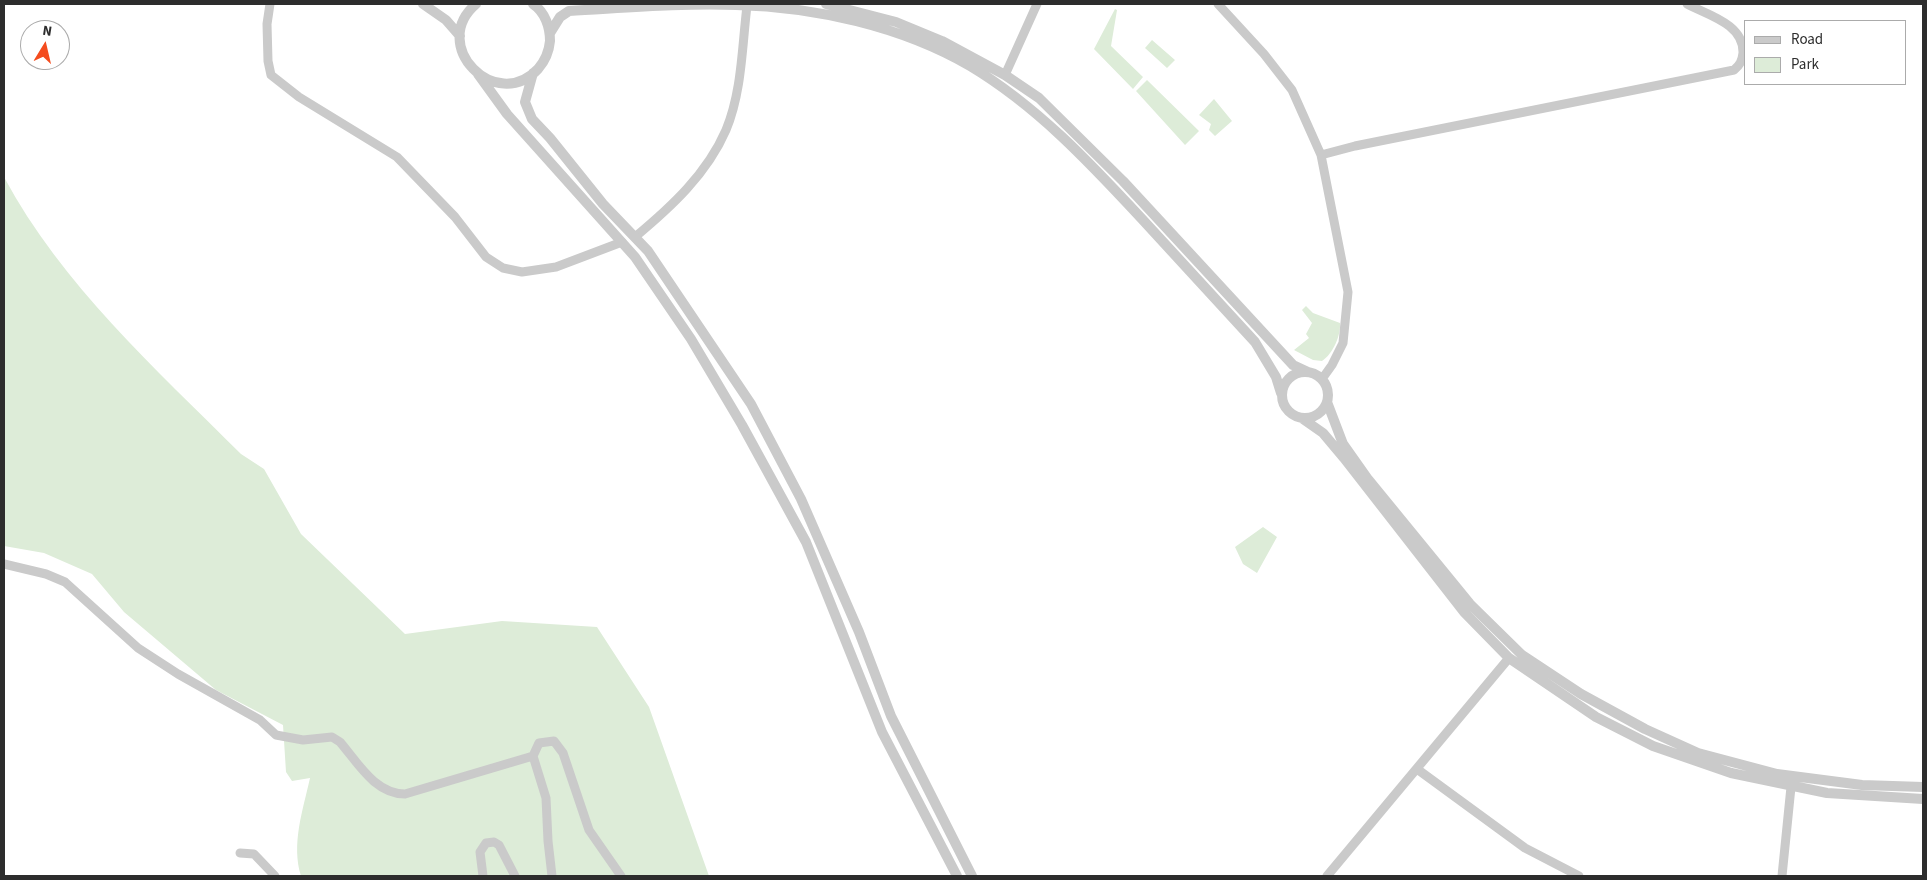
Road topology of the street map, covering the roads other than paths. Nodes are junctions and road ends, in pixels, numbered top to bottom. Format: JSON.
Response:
{"nodes":[{"id":1,"x":270,"y":4,"type":"edge"},
{"id":2,"x":423,"y":4,"type":"edge"},
{"id":3,"x":476,"y":4,"type":"edge"},
{"id":4,"x":533,"y":4,"type":"edge"},
{"id":5,"x":826,"y":4,"type":"edge"},
{"id":6,"x":1037,"y":4,"type":"edge"},
{"id":7,"x":1218,"y":4,"type":"edge"},
{"id":8,"x":1686,"y":4,"type":"edge"},
{"id":9,"x":748,"y":6,"type":"junction"},
{"id":10,"x":550,"y":33,"type":"junction"},
{"id":11,"x":460,"y":36,"type":"junction"},
{"id":12,"x":533,"y":73,"type":"junction"},
{"id":13,"x":478,"y":74,"type":"junction"},
{"id":14,"x":1005,"y":75,"type":"junction"},
{"id":15,"x":1321,"y":155,"type":"junction"},
{"id":16,"x":635,"y":237,"type":"junction"},
{"id":17,"x":622,"y":242,"type":"junction"},
{"id":18,"x":1308,"y":372,"type":"junction"},
{"id":19,"x":1322,"y":379,"type":"junction"},
{"id":20,"x":1281,"y":393,"type":"junction"},
{"id":21,"x":1327,"y":402,"type":"junction"},
{"id":22,"x":1303,"y":419,"type":"junction"},
{"id":23,"x":4,"y":564,"type":"edge"},
{"id":24,"x":1509,"y":658,"type":"junction"},
{"id":25,"x":533,"y":756,"type":"junction"},
{"id":26,"x":1417,"y":769,"type":"junction"},
{"id":27,"x":1791,"y":787,"type":"junction"},
{"id":28,"x":1923,"y":787,"type":"edge"},
{"id":29,"x":1923,"y":799,"type":"edge"},
{"id":30,"x":240,"y":853,"type":"dead end"},
{"id":31,"x":275,"y":876,"type":"edge"},
{"id":32,"x":483,"y":876,"type":"edge"},
{"id":33,"x":515,"y":876,"type":"edge"},
{"id":34,"x":552,"y":876,"type":"edge"},
{"id":35,"x":620,"y":876,"type":"edge"},
{"id":36,"x":957,"y":876,"type":"edge"},
{"id":37,"x":972,"y":876,"type":"edge"},
{"id":38,"x":1327,"y":876,"type":"edge"},
{"id":39,"x":1579,"y":876,"type":"edge"},
{"id":40,"x":1782,"y":876,"type":"edge"}],
"edges":[{"from":1,"to":17,"type":"street"},
{"from":2,"to":11,"type":"street"},
{"from":3,"to":11,"type":"street"},
{"from":4,"to":10,"type":"street"},
{"from":5,"to":14,"type":"street"},
{"from":6,"to":14,"type":"street"},
{"from":7,"to":15,"type":"street"},
{"from":8,"to":15,"type":"street"},
{"from":9,"to":10,"type":"street"},
{"from":9,"to":16,"type":"street"},
{"from":9,"to":20,"type":"street"},
{"from":10,"to":12,"type":"street"},
{"from":11,"to":13,"type":"street"},
{"from":12,"to":13,"type":"street"},
{"from":12,"to":16,"type":"street"},
{"from":13,"to":17,"type":"street"},
{"from":14,"to":18,"type":"street"},
{"from":15,"to":19,"type":"street"},
{"from":16,"to":37,"type":"street"},
{"from":17,"to":36,"type":"street"},
{"from":18,"to":19,"type":"street"},
{"from":18,"to":20,"type":"street"},
{"from":19,"to":21,"type":"street"},
{"from":20,"to":22,"type":"street"},
{"from":21,"to":22,"type":"street"},
{"from":21,"to":28,"type":"street"},
{"from":22,"to":24,"type":"street"},
{"from":23,"to":25,"type":"street"},
{"from":24,"to":26,"type":"street"},
{"from":24,"to":27,"type":"street"},
{"from":25,"to":34,"type":"street"},
{"from":25,"to":35,"type":"street"},
{"from":26,"to":38,"type":"street"},
{"from":26,"to":39,"type":"street"},
{"from":27,"to":29,"type":"street"},
{"from":27,"to":40,"type":"street"},
{"from":30,"to":31,"type":"street"},
{"from":32,"to":33,"type":"street"}]}
